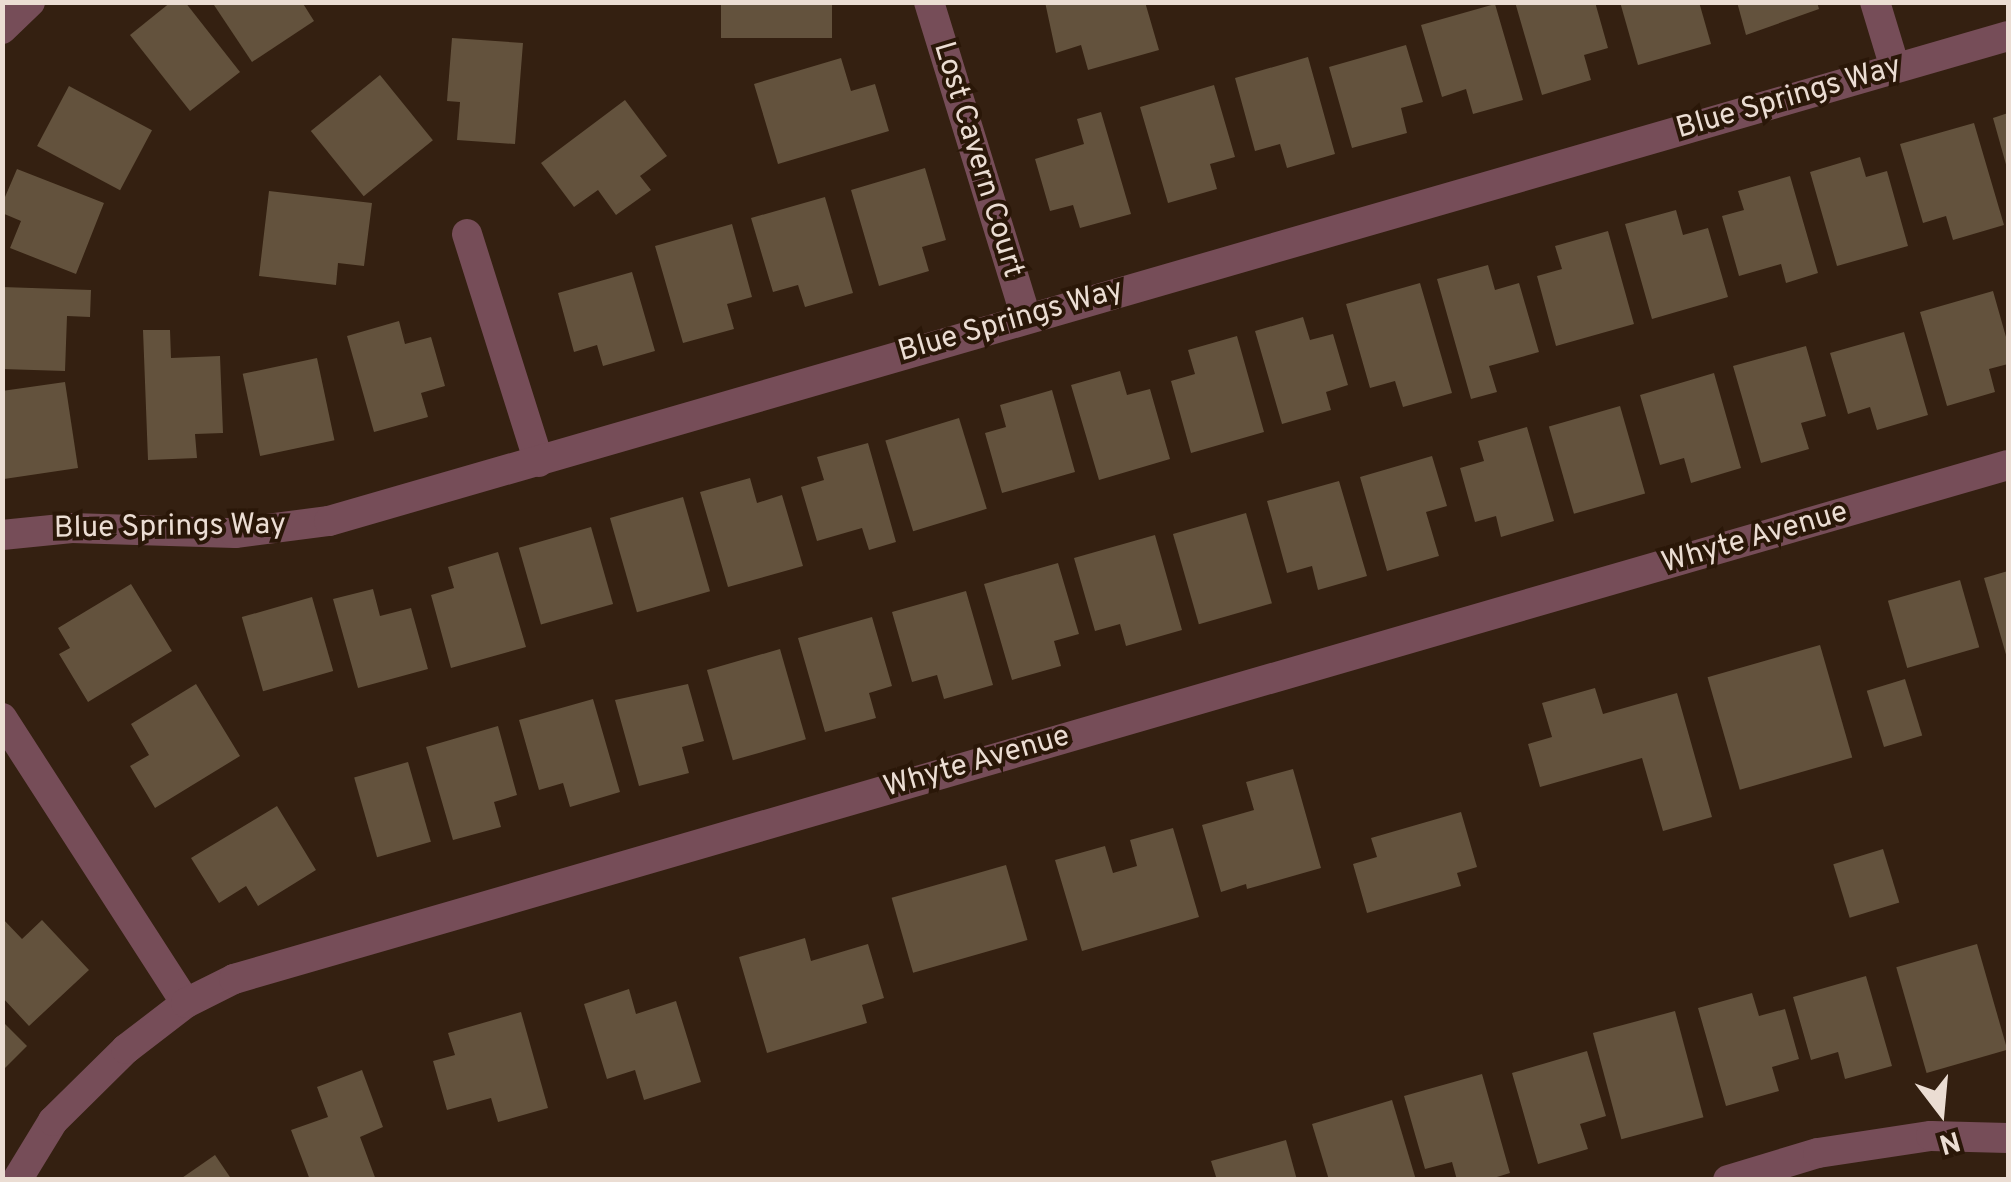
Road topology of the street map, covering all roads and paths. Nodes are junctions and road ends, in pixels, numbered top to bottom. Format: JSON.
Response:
{"nodes":[{"id":1,"x":30,"y":2,"type":"edge"},
{"id":2,"x":928,"y":2,"type":"edge"},
{"id":3,"x":1875,"y":2,"type":"edge"},
{"id":4,"x":2,"y":29,"type":"edge"},
{"id":5,"x":2008,"y":36,"type":"edge"},
{"id":6,"x":1895,"y":68,"type":"junction"},
{"id":7,"x":467,"y":234,"type":"dead end"},
{"id":8,"x":1026,"y":318,"type":"junction"},
{"id":9,"x":539,"y":462,"type":"junction"},
{"id":10,"x":2008,"y":465,"type":"edge"},
{"id":11,"x":2,"y":535,"type":"edge"},
{"id":12,"x":2,"y":718,"type":"edge"},
{"id":13,"x":186,"y":1003,"type":"junction"},
{"id":14,"x":2008,"y":1138,"type":"edge"},
{"id":15,"x":17,"y":1180,"type":"edge"},
{"id":16,"x":1728,"y":1180,"type":"edge"}],
"edges":[{"from":1,"to":4,"type":"street"},
{"from":2,"to":8,"type":"street","name":"Lost Cavern Court"},
{"from":3,"to":6,"type":"street"},
{"from":5,"to":6,"type":"street","name":"Blue Springs Way"},
{"from":6,"to":8,"type":"street","name":"Blue Springs Way"},
{"from":7,"to":9,"type":"street"},
{"from":8,"to":9,"type":"street","name":"Blue Springs Way"},
{"from":9,"to":11,"type":"street","name":"Blue Springs Way"},
{"from":10,"to":13,"type":"street","name":"Whyte Avenue"},
{"from":12,"to":13,"type":"street"},
{"from":13,"to":15,"type":"street","name":"Whyte Avenue"},
{"from":14,"to":16,"type":"street"}]}
